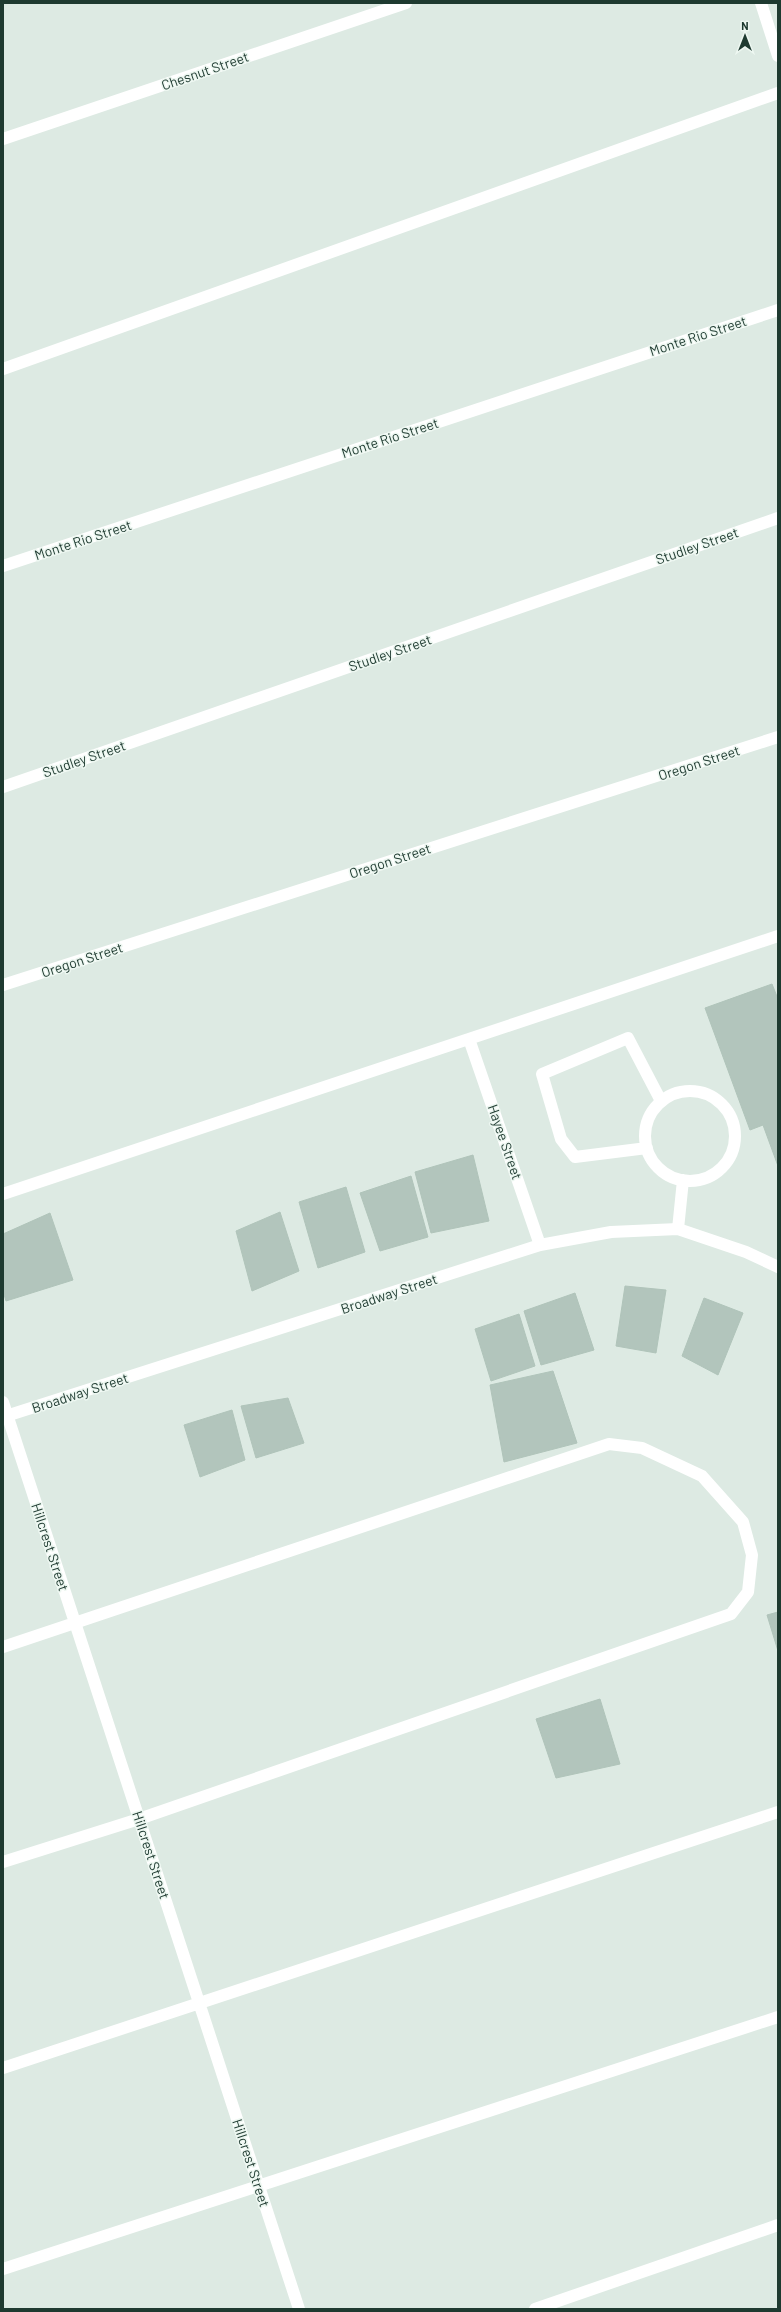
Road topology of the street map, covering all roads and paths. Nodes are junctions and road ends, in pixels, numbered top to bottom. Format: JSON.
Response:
{"nodes":[{"id":1,"x":406,"y":3,"type":"edge"},
{"id":2,"x":761,"y":3,"type":"edge"},
{"id":3,"x":778,"y":56,"type":"edge"},
{"id":4,"x":778,"y":93,"type":"edge"},
{"id":5,"x":3,"y":139,"type":"edge"},
{"id":6,"x":778,"y":310,"type":"edge"},
{"id":7,"x":3,"y":369,"type":"edge"},
{"id":8,"x":778,"y":518,"type":"edge"},
{"id":9,"x":3,"y":566,"type":"edge"},
{"id":10,"x":778,"y":737,"type":"edge"},
{"id":11,"x":3,"y":787,"type":"edge"},
{"id":12,"x":778,"y":936,"type":"edge"},
{"id":13,"x":3,"y":985,"type":"edge"},
{"id":14,"x":469,"y":1039,"type":"junction"},
{"id":15,"x":661,"y":1101,"type":"junction"},
{"id":16,"x":647,"y":1148,"type":"junction"},
{"id":17,"x":683,"y":1180,"type":"junction"},
{"id":18,"x":3,"y":1194,"type":"edge"},
{"id":19,"x":678,"y":1230,"type":"junction"},
{"id":20,"x":540,"y":1246,"type":"junction"},
{"id":21,"x":778,"y":1267,"type":"edge"},
{"id":22,"x":3,"y":1402,"type":"edge"},
{"id":23,"x":5,"y":1416,"type":"edge"},
{"id":24,"x":75,"y":1624,"type":"junction"},
{"id":25,"x":3,"y":1647,"type":"edge"},
{"id":26,"x":778,"y":1812,"type":"edge"},
{"id":27,"x":139,"y":1819,"type":"junction"},
{"id":28,"x":3,"y":1862,"type":"edge"},
{"id":29,"x":199,"y":2004,"type":"junction"},
{"id":30,"x":778,"y":2017,"type":"edge"},
{"id":31,"x":3,"y":2068,"type":"edge"},
{"id":32,"x":258,"y":2185,"type":"junction"},
{"id":33,"x":778,"y":2225,"type":"edge"},
{"id":34,"x":3,"y":2269,"type":"edge"},
{"id":35,"x":298,"y":2309,"type":"edge"},
{"id":36,"x":535,"y":2309,"type":"edge"}],
"edges":[{"from":1,"to":5,"type":"street","name":"Chesnut Street"},
{"from":2,"to":3,"type":"street"},
{"from":4,"to":7,"type":"street"},
{"from":6,"to":9,"type":"street","name":"Monte Rio Street"},
{"from":8,"to":11,"type":"street","name":"Studley Street"},
{"from":10,"to":13,"type":"street","name":"Oregon Street"},
{"from":12,"to":14,"type":"street"},
{"from":14,"to":18,"type":"street"},
{"from":14,"to":20,"type":"street","name":"Hayee Street"},
{"from":15,"to":16,"type":"street"},
{"from":15,"to":16,"type":"street"},
{"from":15,"to":17,"type":"street"},
{"from":16,"to":17,"type":"street"},
{"from":17,"to":19,"type":"street"},
{"from":19,"to":20,"type":"street","name":"Broadway Street"},
{"from":19,"to":21,"type":"street","name":"Broadway Street"},
{"from":20,"to":23,"type":"street","name":"Broadway Street"},
{"from":22,"to":23,"type":"street","name":"Hillcrest Street"},
{"from":23,"to":24,"type":"street","name":"Hillcrest Street"},
{"from":24,"to":25,"type":"street"},
{"from":24,"to":27,"type":"street","name":"Hillcrest Street"},
{"from":24,"to":27,"type":"street"},
{"from":26,"to":29,"type":"street"},
{"from":27,"to":28,"type":"street"},
{"from":27,"to":29,"type":"street","name":"Hillcrest Street"},
{"from":29,"to":31,"type":"street"},
{"from":29,"to":32,"type":"street","name":"Hillcrest Street"},
{"from":30,"to":32,"type":"street"},
{"from":32,"to":34,"type":"street"},
{"from":32,"to":35,"type":"street","name":"Hillcrest Street"},
{"from":33,"to":36,"type":"street"}]}
